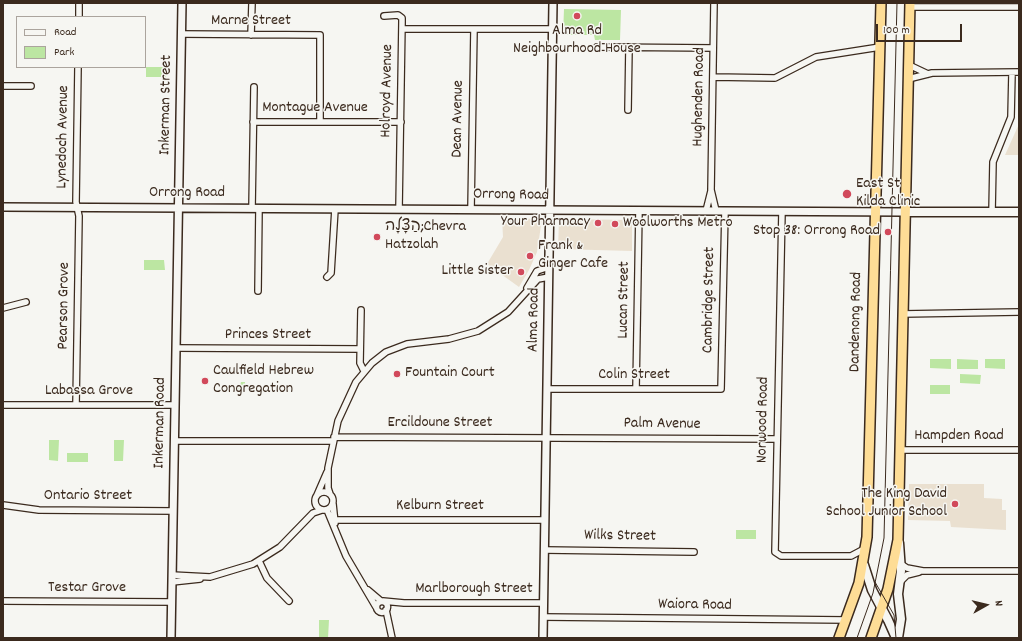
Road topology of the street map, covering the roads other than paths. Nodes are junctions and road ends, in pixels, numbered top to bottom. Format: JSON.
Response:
{"nodes":[{"id":1,"x":79,"y":3,"type":"edge"},
{"id":2,"x":182,"y":3,"type":"edge"},
{"id":3,"x":252,"y":3,"type":"edge"},
{"id":4,"x":553,"y":3,"type":"edge"},
{"id":5,"x":714,"y":3,"type":"edge"},
{"id":6,"x":881,"y":3,"type":"edge"},
{"id":7,"x":910,"y":5,"type":"edge"},
{"id":8,"x":1019,"y":7,"type":"edge"},
{"id":9,"x":79,"y":16,"type":"edge"},
{"id":10,"x":384,"y":16,"type":"dead end"},
{"id":11,"x":402,"y":29,"type":"junction"},
{"id":12,"x":474,"y":29,"type":"junction"},
{"id":13,"x":553,"y":29,"type":"junction"},
{"id":14,"x":182,"y":34,"type":"junction"},
{"id":15,"x":251,"y":35,"type":"junction"},
{"id":16,"x":597,"y":47,"type":"dead end"},
{"id":17,"x":629,"y":47,"type":"junction"},
{"id":18,"x":880,"y":47,"type":"junction"},
{"id":19,"x":713,"y":48,"type":"junction"},
{"id":20,"x":909,"y":65,"type":"junction"},
{"id":21,"x":78,"y":68,"type":"edge"},
{"id":22,"x":1012,"y":72,"type":"junction"},
{"id":23,"x":1019,"y":72,"type":"edge"},
{"id":24,"x":928,"y":74,"type":"junction"},
{"id":25,"x":713,"y":77,"type":"junction"},
{"id":26,"x":908,"y":79,"type":"junction"},
{"id":27,"x":3,"y":86,"type":"edge"},
{"id":28,"x":31,"y":86,"type":"dead end"},
{"id":29,"x":254,"y":87,"type":"dead end"},
{"id":30,"x":628,"y":110,"type":"dead end"},
{"id":31,"x":253,"y":122,"type":"junction"},
{"id":32,"x":320,"y":122,"type":"junction"},
{"id":33,"x":400,"y":122,"type":"junction"},
{"id":34,"x":711,"y":190,"type":"junction"},
{"id":35,"x":3,"y":207,"type":"edge"},
{"id":36,"x":78,"y":207,"type":"junction"},
{"id":37,"x":179,"y":208,"type":"junction"},
{"id":38,"x":255,"y":208,"type":"junction"},
{"id":39,"x":335,"y":209,"type":"junction"},
{"id":40,"x":399,"y":209,"type":"junction"},
{"id":41,"x":471,"y":209,"type":"junction"},
{"id":42,"x":550,"y":210,"type":"junction"},
{"id":43,"x":639,"y":210,"type":"junction"},
{"id":44,"x":706,"y":211,"type":"junction"},
{"id":45,"x":716,"y":211,"type":"junction"},
{"id":46,"x":725,"y":211,"type":"junction"},
{"id":47,"x":782,"y":212,"type":"junction"},
{"id":48,"x":875,"y":212,"type":"junction"},
{"id":49,"x":904,"y":212,"type":"junction"},
{"id":50,"x":992,"y":212,"type":"junction"},
{"id":51,"x":1019,"y":212,"type":"edge"},
{"id":52,"x":549,"y":267,"type":"junction"},
{"id":53,"x":327,"y":277,"type":"dead end"},
{"id":54,"x":549,"y":277,"type":"junction"},
{"id":55,"x":258,"y":291,"type":"dead end"},
{"id":56,"x":525,"y":293,"type":"junction"},
{"id":57,"x":26,"y":302,"type":"dead end"},
{"id":58,"x":3,"y":308,"type":"edge"},
{"id":59,"x":361,"y":310,"type":"dead end"},
{"id":60,"x":1019,"y":312,"type":"edge"},
{"id":61,"x":902,"y":314,"type":"junction"},
{"id":62,"x":176,"y":348,"type":"junction"},
{"id":63,"x":360,"y":349,"type":"junction"},
{"id":64,"x":364,"y":371,"type":"junction"},
{"id":65,"x":548,"y":388,"type":"junction"},
{"id":66,"x":636,"y":389,"type":"junction"},
{"id":67,"x":721,"y":389,"type":"joint"},
{"id":68,"x":3,"y":405,"type":"edge"},
{"id":69,"x":76,"y":405,"type":"junction"},
{"id":70,"x":176,"y":405,"type":"junction"},
{"id":71,"x":546,"y":437,"type":"junction"},
{"id":72,"x":333,"y":439,"type":"junction"},
{"id":73,"x":777,"y":439,"type":"junction"},
{"id":74,"x":175,"y":441,"type":"junction"},
{"id":75,"x":899,"y":450,"type":"junction"},
{"id":76,"x":1019,"y":450,"type":"edge"},
{"id":77,"x":328,"y":468,"type":"junction"},
{"id":78,"x":330,"y":494,"type":"junction"},
{"id":79,"x":316,"y":498,"type":"junction"},
{"id":80,"x":333,"y":503,"type":"junction"},
{"id":81,"x":3,"y":505,"type":"edge"},
{"id":82,"x":325,"y":510,"type":"junction"},
{"id":83,"x":173,"y":511,"type":"junction"},
{"id":84,"x":307,"y":518,"type":"junction"},
{"id":85,"x":333,"y":520,"type":"junction"},
{"id":86,"x":545,"y":520,"type":"junction"},
{"id":87,"x":898,"y":531,"type":"junction"},
{"id":88,"x":867,"y":548,"type":"junction"},
{"id":89,"x":545,"y":550,"type":"junction"},
{"id":90,"x":694,"y":552,"type":"dead end"},
{"id":91,"x":851,"y":556,"type":"junction"},
{"id":92,"x":259,"y":561,"type":"junction"},
{"id":93,"x":901,"y":564,"type":"junction"},
{"id":94,"x":864,"y":565,"type":"junction"},
{"id":95,"x":923,"y":571,"type":"junction"},
{"id":96,"x":1019,"y":571,"type":"edge"},
{"id":97,"x":172,"y":578,"type":"junction"},
{"id":98,"x":899,"y":587,"type":"junction"},
{"id":99,"x":365,"y":588,"type":"junction"},
{"id":100,"x":3,"y":601,"type":"edge"},
{"id":101,"x":289,"y":601,"type":"dead end"},
{"id":102,"x":382,"y":601,"type":"junction"},
{"id":103,"x":172,"y":602,"type":"junction"},
{"id":104,"x":404,"y":603,"type":"junction"},
{"id":105,"x":544,"y":603,"type":"junction"},
{"id":106,"x":882,"y":608,"type":"junction"},
{"id":107,"x":378,"y":609,"type":"junction"},
{"id":108,"x":386,"y":609,"type":"junction"},
{"id":109,"x":544,"y":617,"type":"junction"},
{"id":110,"x":846,"y":620,"type":"junction"},
{"id":111,"x":389,"y":626,"type":"junction"},
{"id":112,"x":171,"y":638,"type":"edge"},
{"id":113,"x":392,"y":638,"type":"edge"},
{"id":114,"x":543,"y":638,"type":"edge"},
{"id":115,"x":839,"y":638,"type":"edge"},
{"id":116,"x":871,"y":638,"type":"edge"},
{"id":117,"x":897,"y":638,"type":"edge"}],
"edges":[{"from":1,"to":9,"type":"street"},
{"from":2,"to":14,"type":"street","name":"Inkerman Street"},
{"from":3,"to":15,"type":"street"},
{"from":4,"to":13,"type":"street","name":"Alma Road"},
{"from":5,"to":19,"type":"street","name":"Hughenden Road"},
{"from":6,"to":18,"type":"highway","name":"Dandenong Road"},
{"from":7,"to":8,"type":"street"},
{"from":7,"to":20,"type":"highway"},
{"from":10,"to":11,"type":"street"},
{"from":11,"to":12,"type":"street","name":"Holroyd Avenue"},
{"from":11,"to":33,"type":"street","name":"Holroyd Avenue"},
{"from":12,"to":13,"type":"street","name":"Holroyd Avenue"},
{"from":12,"to":41,"type":"street","name":"Dean Avenue"},
{"from":13,"to":42,"type":"street","name":"Alma Road"},
{"from":14,"to":15,"type":"street","name":"Marne Street"},
{"from":14,"to":37,"type":"street","name":"Inkerman Street"},
{"from":15,"to":32,"type":"street","name":"Marne Street"},
{"from":16,"to":17,"type":"street"},
{"from":17,"to":19,"type":"street"},
{"from":17,"to":30,"type":"street"},
{"from":18,"to":25,"type":"street"},
{"from":18,"to":48,"type":"highway","name":"Dandenong Road"},
{"from":19,"to":25,"type":"street","name":"Hughenden Road"},
{"from":20,"to":24,"type":"street"},
{"from":20,"to":26,"type":"highway"},
{"from":21,"to":36,"type":"street","name":"Lynedoch Avenue"},
{"from":22,"to":23,"type":"street"},
{"from":22,"to":24,"type":"street"},
{"from":22,"to":50,"type":"street"},
{"from":24,"to":26,"type":"street"},
{"from":25,"to":34,"type":"street","name":"Hughenden Road"},
{"from":26,"to":49,"type":"highway"},
{"from":27,"to":28,"type":"street"},
{"from":29,"to":31,"type":"street"},
{"from":31,"to":32,"type":"street","name":"Montague Avenue"},
{"from":31,"to":38,"type":"street"},
{"from":32,"to":33,"type":"street","name":"Montague Avenue"},
{"from":33,"to":40,"type":"street","name":"Holroyd Avenue"},
{"from":34,"to":44,"type":"street","name":"Hughenden Road"},
{"from":34,"to":45,"type":"street","name":"Hughenden Road"},
{"from":35,"to":36,"type":"street","name":"Orrong Road"},
{"from":36,"to":37,"type":"street","name":"Orrong Road"},
{"from":36,"to":69,"type":"street","name":"Pearson Grove"},
{"from":37,"to":38,"type":"street","name":"Orrong Road"},
{"from":37,"to":62,"type":"street","name":"Inkerman Road"},
{"from":38,"to":39,"type":"street","name":"Orrong Road"},
{"from":38,"to":55,"type":"street"},
{"from":39,"to":40,"type":"street","name":"Orrong Road"},
{"from":39,"to":53,"type":"street"},
{"from":40,"to":41,"type":"street","name":"Orrong Road"},
{"from":41,"to":42,"type":"street","name":"Orrong Road"},
{"from":42,"to":43,"type":"street","name":"Orrong Road"},
{"from":42,"to":52,"type":"street","name":"Alma Road"},
{"from":43,"to":44,"type":"street","name":"Orrong Road"},
{"from":43,"to":66,"type":"street","name":"Lucan Street"},
{"from":44,"to":45,"type":"street","name":"Orrong Road"},
{"from":45,"to":46,"type":"street","name":"Orrong Road"},
{"from":46,"to":47,"type":"street","name":"Orrong Road"},
{"from":46,"to":67,"type":"street","name":"Cambridge Street"},
{"from":47,"to":48,"type":"street","name":"Orrong Road"},
{"from":47,"to":73,"type":"street","name":"Norwood Road"},
{"from":48,"to":49,"type":"street","name":"Orrong Road"},
{"from":48,"to":88,"type":"highway","name":"Dandenong Road"},
{"from":49,"to":50,"type":"main road","name":"Orrong Road"},
{"from":49,"to":61,"type":"highway"},
{"from":50,"to":51,"type":"main road","name":"Orrong Road"},
{"from":52,"to":54,"type":"street","name":"Alma Road"},
{"from":52,"to":56,"type":"street"},
{"from":54,"to":56,"type":"street"},
{"from":54,"to":65,"type":"street","name":"Alma Road"},
{"from":56,"to":64,"type":"street"},
{"from":57,"to":58,"type":"street"},
{"from":59,"to":63,"type":"street"},
{"from":60,"to":61,"type":"street"},
{"from":61,"to":75,"type":"highway"},
{"from":62,"to":63,"type":"street","name":"Princes Street"},
{"from":62,"to":70,"type":"street","name":"Inkerman Road"},
{"from":63,"to":64,"type":"street"},
{"from":64,"to":72,"type":"street"},
{"from":65,"to":66,"type":"street","name":"Colin Street"},
{"from":65,"to":71,"type":"street","name":"Alma Road"},
{"from":66,"to":67,"type":"street","name":"Colin Street"},
{"from":68,"to":69,"type":"street","name":"Labassa Grove"},
{"from":69,"to":70,"type":"street","name":"Labassa Grove"},
{"from":70,"to":74,"type":"street","name":"Inkerman Road"},
{"from":71,"to":72,"type":"street","name":"Ercildoune Street"},
{"from":71,"to":73,"type":"street","name":"Palm Avenue"},
{"from":71,"to":86,"type":"street","name":"Alma Road"},
{"from":72,"to":74,"type":"street","name":"Ercildoune Street"},
{"from":72,"to":77,"type":"street"},
{"from":73,"to":91,"type":"street","name":"Norwood Road"},
{"from":74,"to":83,"type":"street","name":"Inkerman Road"},
{"from":75,"to":76,"type":"street","name":"Hampden Road"},
{"from":75,"to":87,"type":"highway"},
{"from":77,"to":78,"type":"street"},
{"from":77,"to":79,"type":"street"},
{"from":78,"to":79,"type":"street"},
{"from":78,"to":80,"type":"street"},
{"from":79,"to":82,"type":"street"},
{"from":79,"to":84,"type":"street"},
{"from":80,"to":82,"type":"street"},
{"from":80,"to":85,"type":"street"},
{"from":81,"to":83,"type":"street","name":"Ontario Street"},
{"from":82,"to":84,"type":"street"},
{"from":82,"to":85,"type":"street"},
{"from":83,"to":97,"type":"street","name":"Inkerman Road"},
{"from":84,"to":92,"type":"street"},
{"from":85,"to":86,"type":"street","name":"Kelburn Street"},
{"from":85,"to":99,"type":"street"},
{"from":86,"to":89,"type":"street","name":"Alma Road"},
{"from":87,"to":93,"type":"main road"},
{"from":87,"to":106,"type":"highway"},
{"from":88,"to":91,"type":"street","name":"Norwood Road"},
{"from":88,"to":94,"type":"highway","name":"Dandenong Road"},
{"from":89,"to":90,"type":"street","name":"Wilks Street"},
{"from":89,"to":105,"type":"street","name":"Alma Road"},
{"from":91,"to":94,"type":"street"},
{"from":92,"to":97,"type":"street"},
{"from":92,"to":101,"type":"street"},
{"from":93,"to":95,"type":"street"},
{"from":93,"to":98,"type":"main road"},
{"from":94,"to":106,"type":"main road"},
{"from":94,"to":110,"type":"highway","name":"Dandenong Road"},
{"from":95,"to":96,"type":"street"},
{"from":95,"to":98,"type":"street"},
{"from":97,"to":103,"type":"street","name":"Inkerman Road"},
{"from":98,"to":117,"type":"main road"},
{"from":99,"to":102,"type":"street"},
{"from":99,"to":107,"type":"street"},
{"from":100,"to":103,"type":"street","name":"Testar Grove"},
{"from":102,"to":104,"type":"street","name":"Marlborough Street"},
{"from":102,"to":107,"type":"street"},
{"from":102,"to":108,"type":"street"},
{"from":103,"to":112,"type":"street","name":"Inkerman Road"},
{"from":104,"to":105,"type":"street","name":"Marlborough Street"},
{"from":104,"to":108,"type":"street","name":"Marlborough Street"},
{"from":105,"to":109,"type":"street","name":"Alma Road"},
{"from":106,"to":116,"type":"highway"},
{"from":106,"to":117,"type":"main road"},
{"from":107,"to":108,"type":"street","name":"Marlborough Street"},
{"from":107,"to":111,"type":"street"},
{"from":108,"to":111,"type":"street"},
{"from":109,"to":110,"type":"street","name":"Waiora Road"},
{"from":109,"to":114,"type":"street","name":"Alma Road"},
{"from":110,"to":115,"type":"highway","name":"Dandenong Road"},
{"from":111,"to":113,"type":"street"}]}
